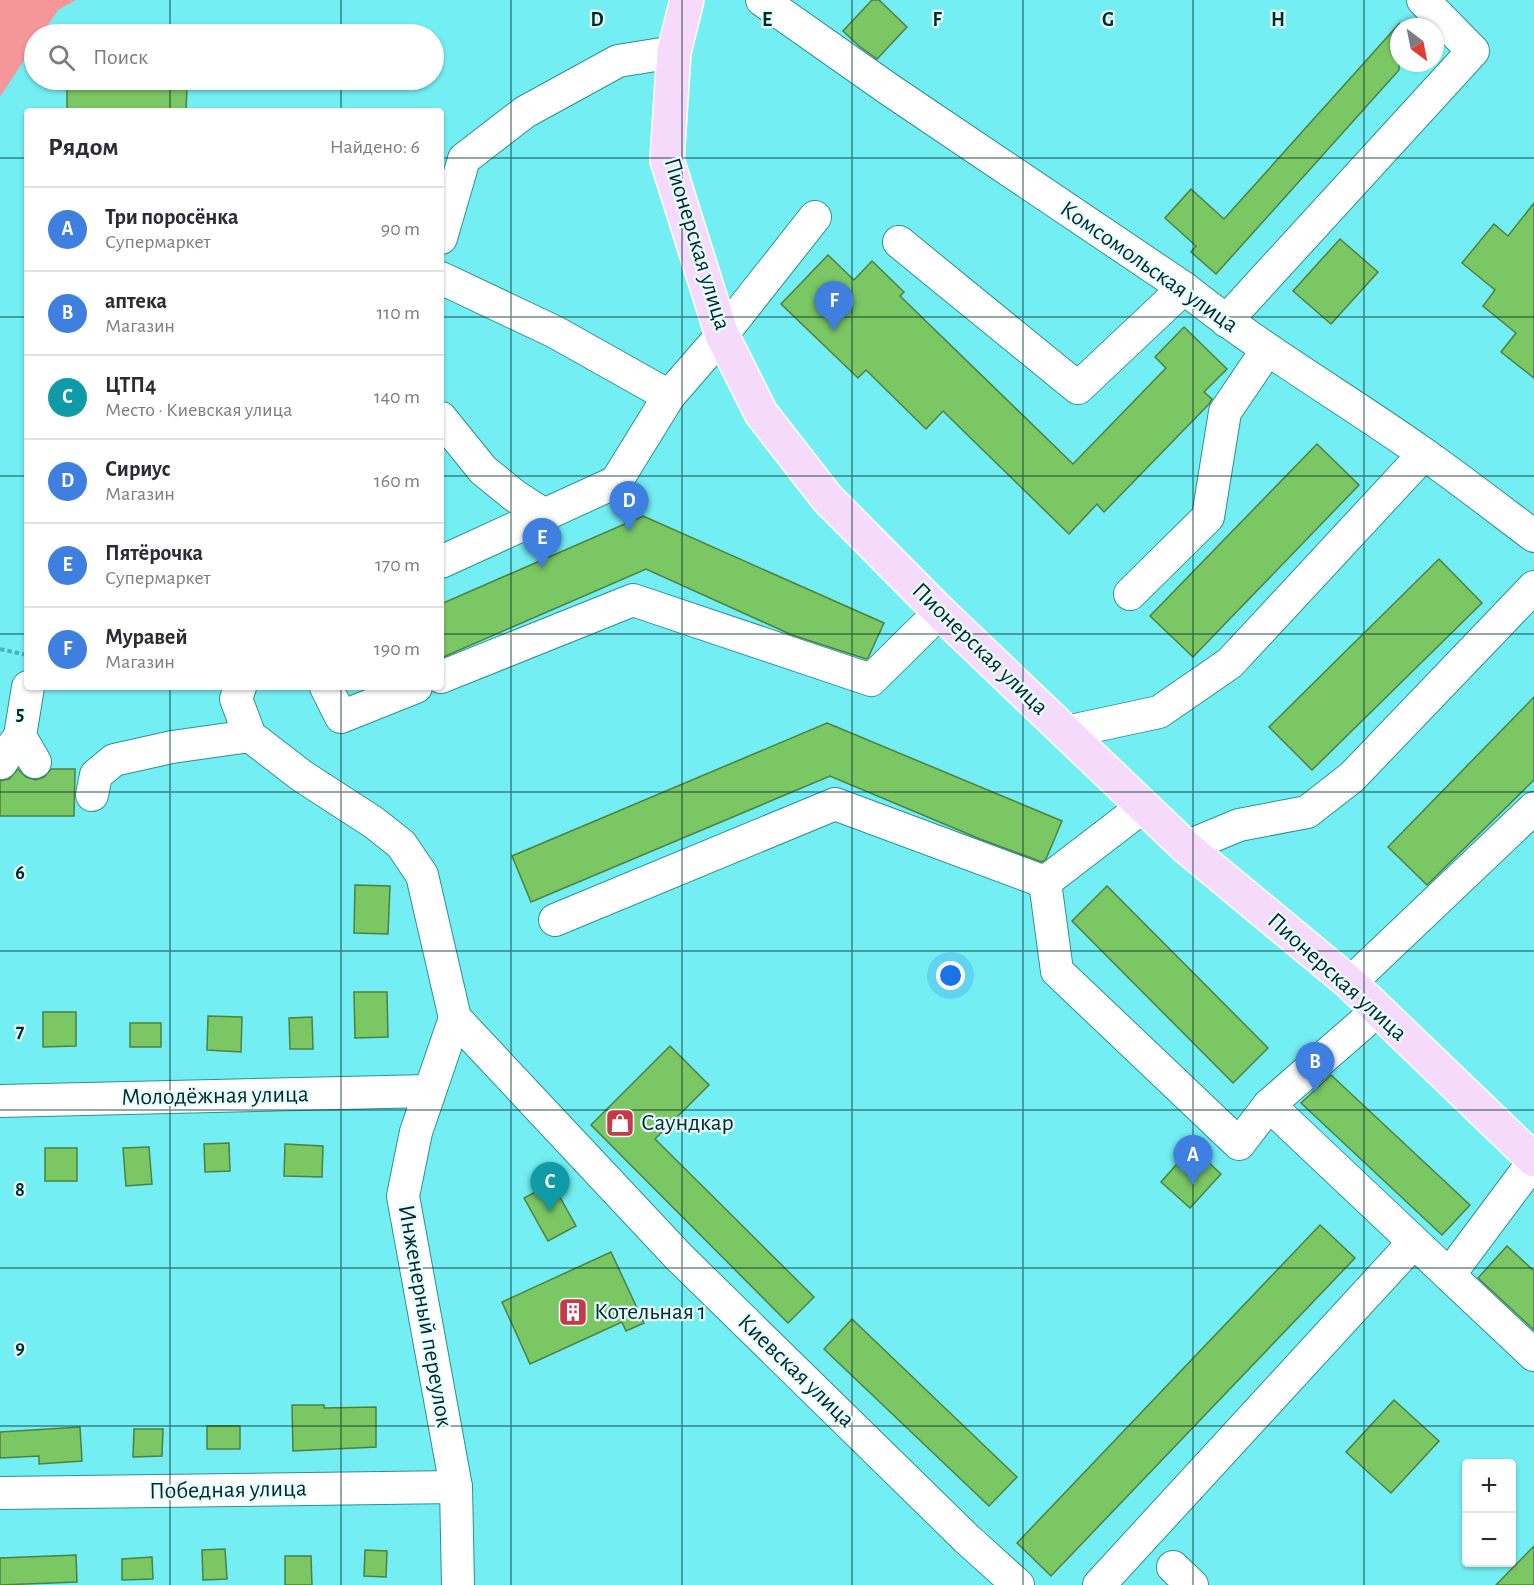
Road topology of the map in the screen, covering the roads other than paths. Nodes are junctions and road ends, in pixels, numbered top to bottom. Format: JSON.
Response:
{"nodes":[{"id":1,"x":687,"y":0,"type":"edge"},
{"id":2,"x":762,"y":0,"type":"edge"},
{"id":3,"x":1423,"y":0,"type":"edge"},
{"id":4,"x":674,"y":52,"type":"junction"},
{"id":5,"x":815,"y":217,"type":"dead end"},
{"id":6,"x":444,"y":228,"type":"edge"},
{"id":7,"x":899,"y":242,"type":"dead end"},
{"id":8,"x":444,"y":279,"type":"edge"},
{"id":9,"x":1184,"y":288,"type":"junction"},
{"id":10,"x":1226,"y":321,"type":"junction"},
{"id":11,"x":722,"y":334,"type":"junction"},
{"id":12,"x":1267,"y":350,"type":"junction"},
{"id":13,"x":669,"y":396,"type":"junction"},
{"id":14,"x":444,"y":422,"type":"edge"},
{"id":15,"x":1424,"y":454,"type":"junction"},
{"id":16,"x":546,"y":516,"type":"junction"},
{"id":17,"x":1534,"y":536,"type":"edge"},
{"id":18,"x":444,"y":561,"type":"edge"},
{"id":19,"x":1534,"y":587,"type":"edge"},
{"id":20,"x":1130,"y":594,"type":"dead end"},
{"id":21,"x":940,"y":612,"type":"junction"},
{"id":22,"x":444,"y":676,"type":"edge"},
{"id":23,"x":28,"y":690,"type":"edge"},
{"id":24,"x":239,"y":690,"type":"edge"},
{"id":25,"x":328,"y":690,"type":"edge"},
{"id":26,"x":408,"y":690,"type":"edge"},
{"id":27,"x":1066,"y":732,"type":"junction"},
{"id":28,"x":250,"y":736,"type":"junction"},
{"id":29,"x":1,"y":763,"type":"edge"},
{"id":30,"x":92,"y":795,"type":"dead end"},
{"id":31,"x":1144,"y":806,"type":"junction"},
{"id":32,"x":1534,"y":808,"type":"edge"},
{"id":33,"x":1186,"y":847,"type":"junction"},
{"id":34,"x":1046,"y":882,"type":"junction"},
{"id":35,"x":555,"y":920,"type":"dead end"},
{"id":36,"x":1350,"y":983,"type":"junction"},
{"id":37,"x":1377,"y":1011,"type":"junction"},
{"id":38,"x":454,"y":1018,"type":"junction"},
{"id":39,"x":429,"y":1091,"type":"junction"},
{"id":40,"x":0,"y":1101,"type":"edge"},
{"id":41,"x":1269,"y":1105,"type":"junction"},
{"id":42,"x":1534,"y":1160,"type":"edge"},
{"id":43,"x":1414,"y":1242,"type":"junction"},
{"id":44,"x":1449,"y":1275,"type":"junction"},
{"id":45,"x":1534,"y":1355,"type":"edge"},
{"id":46,"x":456,"y":1487,"type":"junction"},
{"id":47,"x":0,"y":1493,"type":"edge"},
{"id":48,"x":458,"y":1585,"type":"edge"},
{"id":49,"x":1018,"y":1585,"type":"edge"},
{"id":50,"x":1100,"y":1585,"type":"edge"}],
"edges":[{"from":1,"to":4,"type":"main road","name":"Пионерская улица"},
{"from":2,"to":9,"type":"street","name":"Комсомольская улица"},
{"from":3,"to":10,"type":"street"},
{"from":4,"to":6,"type":"street"},
{"from":4,"to":11,"type":"main road","name":"Пионерская улица"},
{"from":5,"to":11,"type":"street"},
{"from":7,"to":9,"type":"street"},
{"from":8,"to":13,"type":"street"},
{"from":9,"to":10,"type":"street","name":"Комсомольская улица"},
{"from":10,"to":12,"type":"street","name":"Комсомольская улица"},
{"from":11,"to":13,"type":"street"},
{"from":11,"to":21,"type":"main road","name":"Пионерская улица"},
{"from":12,"to":15,"type":"street","name":"Комсомольская улица"},
{"from":12,"to":20,"type":"street"},
{"from":13,"to":16,"type":"street"},
{"from":14,"to":16,"type":"street"},
{"from":15,"to":17,"type":"street","name":"Комсомольская улица"},
{"from":15,"to":27,"type":"street"},
{"from":16,"to":18,"type":"street"},
{"from":19,"to":33,"type":"street"},
{"from":21,"to":22,"type":"street"},
{"from":21,"to":27,"type":"main road","name":"Пионерская улица"},
{"from":23,"to":29,"type":"street"},
{"from":24,"to":28,"type":"street"},
{"from":25,"to":26,"type":"street"},
{"from":27,"to":31,"type":"main road","name":"Пионерская улица"},
{"from":28,"to":30,"type":"street"},
{"from":28,"to":38,"type":"street"},
{"from":31,"to":33,"type":"main road","name":"Пионерская улица"},
{"from":31,"to":34,"type":"street"},
{"from":32,"to":36,"type":"street"},
{"from":33,"to":36,"type":"main road","name":"Пионерская улица"},
{"from":34,"to":35,"type":"street"},
{"from":34,"to":41,"type":"street"},
{"from":36,"to":37,"type":"main road","name":"Пионерская улица"},
{"from":37,"to":41,"type":"street"},
{"from":37,"to":42,"type":"main road","name":"Пионерская улица"},
{"from":38,"to":39,"type":"street","name":"Инженерный переулок"},
{"from":38,"to":49,"type":"street","name":"Киевская улица"},
{"from":39,"to":40,"type":"street","name":"Молодёжная улица"},
{"from":39,"to":46,"type":"street","name":"Инженерный переулок"},
{"from":41,"to":43,"type":"street"},
{"from":42,"to":44,"type":"street"},
{"from":43,"to":44,"type":"street"},
{"from":43,"to":50,"type":"street"},
{"from":44,"to":45,"type":"street"},
{"from":46,"to":47,"type":"street","name":"Победная улица"},
{"from":46,"to":48,"type":"street","name":"Инженерный переулок"}]}
